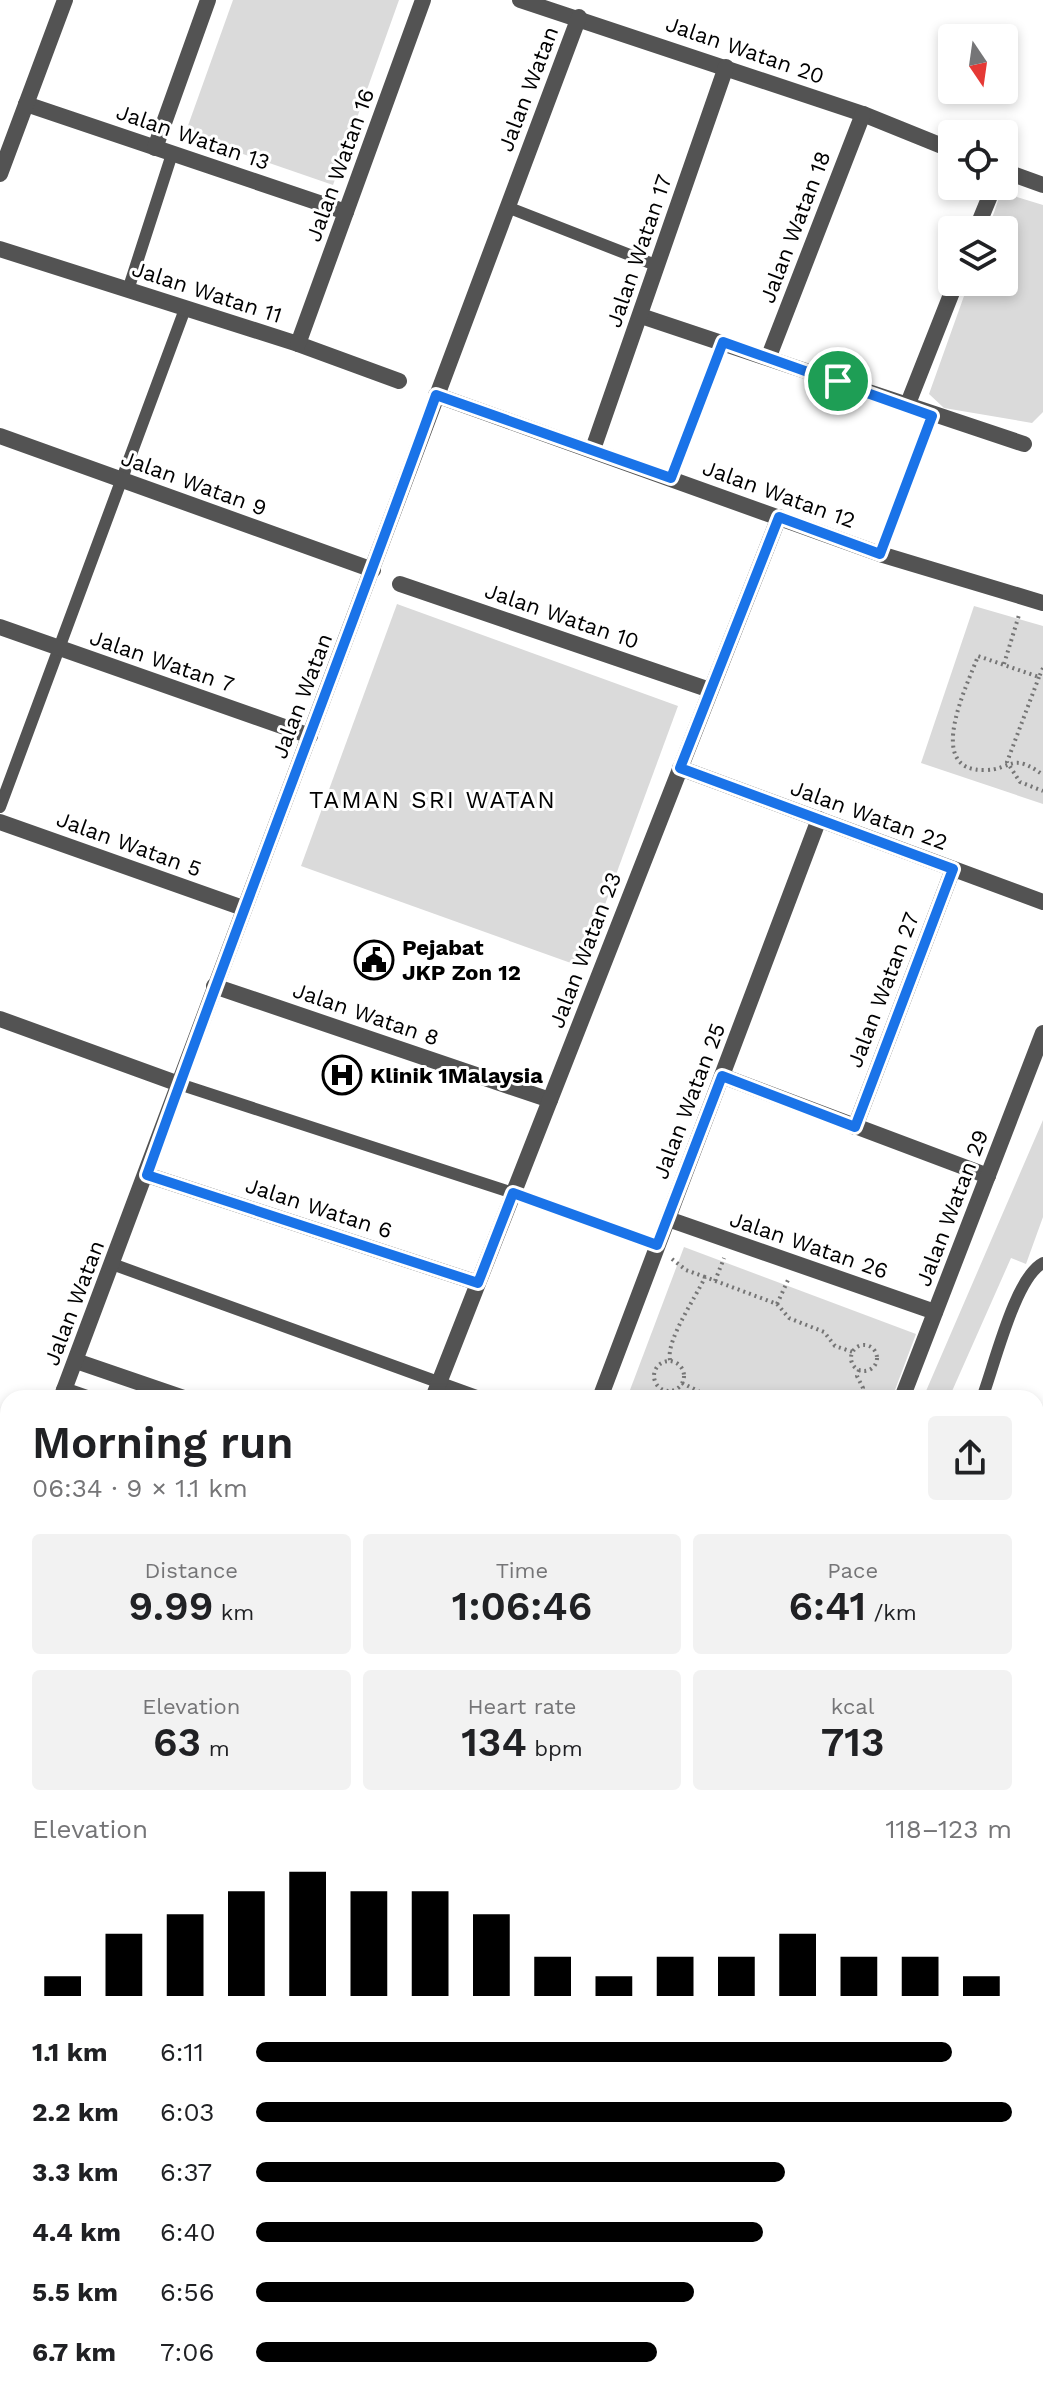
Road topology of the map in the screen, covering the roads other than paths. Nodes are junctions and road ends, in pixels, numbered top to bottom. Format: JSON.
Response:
{"nodes":[{"id":1,"x":65,"y":0,"type":"edge"},
{"id":2,"x":208,"y":0,"type":"edge"},
{"id":3,"x":423,"y":0,"type":"edge"},
{"id":4,"x":520,"y":0,"type":"edge"},
{"id":5,"x":579,"y":17,"type":"junction"},
{"id":6,"x":726,"y":67,"type":"junction"},
{"id":7,"x":26,"y":104,"type":"junction"},
{"id":8,"x":863,"y":114,"type":"junction"},
{"id":9,"x":938,"y":144,"type":"edge"},
{"id":10,"x":155,"y":148,"type":"junction"},
{"id":11,"x":172,"y":154,"type":"junction"},
{"id":12,"x":0,"y":174,"type":"edge"},
{"id":13,"x":1018,"y":176,"type":"edge"},
{"id":14,"x":1043,"y":185,"type":"edge"},
{"id":15,"x":507,"y":207,"type":"junction"},
{"id":16,"x":346,"y":212,"type":"junction"},
{"id":17,"x":0,"y":249,"type":"edge"},
{"id":18,"x":658,"y":266,"type":"junction"},
{"id":19,"x":128,"y":290,"type":"junction"},
{"id":20,"x":950,"y":296,"type":"edge"},
{"id":21,"x":185,"y":309,"type":"junction"},
{"id":22,"x":641,"y":316,"type":"junction"},
{"id":23,"x":723,"y":342,"type":"junction"},
{"id":24,"x":298,"y":344,"type":"junction"},
{"id":25,"x":769,"y":356,"type":"junction"},
{"id":26,"x":399,"y":381,"type":"dead end"},
{"id":27,"x":436,"y":395,"type":"junction"},
{"id":28,"x":907,"y":406,"type":"junction"},
{"id":29,"x":932,"y":416,"type":"junction"},
{"id":30,"x":0,"y":436,"type":"edge"},
{"id":31,"x":1024,"y":444,"type":"dead end"},
{"id":32,"x":593,"y":449,"type":"junction"},
{"id":33,"x":671,"y":478,"type":"junction"},
{"id":34,"x":121,"y":480,"type":"junction"},
{"id":35,"x":779,"y":517,"type":"junction"},
{"id":36,"x":880,"y":554,"type":"junction"},
{"id":37,"x":373,"y":570,"type":"junction"},
{"id":38,"x":400,"y":584,"type":"dead end"},
{"id":39,"x":1043,"y":603,"type":"edge"},
{"id":40,"x":0,"y":627,"type":"edge"},
{"id":41,"x":59,"y":648,"type":"junction"},
{"id":42,"x":710,"y":690,"type":"junction"},
{"id":43,"x":310,"y":736,"type":"junction"},
{"id":44,"x":680,"y":768,"type":"junction"},
{"id":45,"x":0,"y":807,"type":"edge"},
{"id":46,"x":819,"y":819,"type":"junction"},
{"id":47,"x":0,"y":822,"type":"edge"},
{"id":48,"x":953,"y":869,"type":"junction"},
{"id":49,"x":1043,"y":902,"type":"edge"},
{"id":50,"x":243,"y":908,"type":"junction"},
{"id":51,"x":214,"y":986,"type":"junction"},
{"id":52,"x":0,"y":1019,"type":"edge"},
{"id":53,"x":1043,"y":1033,"type":"edge"},
{"id":54,"x":722,"y":1076,"type":"junction"},
{"id":55,"x":179,"y":1084,"type":"junction"},
{"id":56,"x":550,"y":1100,"type":"junction"},
{"id":57,"x":855,"y":1127,"type":"junction"},
{"id":58,"x":147,"y":1175,"type":"junction"},
{"id":59,"x":988,"y":1176,"type":"junction"},
{"id":60,"x":513,"y":1193,"type":"junction"},
{"id":61,"x":668,"y":1219,"type":"junction"},
{"id":62,"x":657,"y":1245,"type":"junction"},
{"id":63,"x":1043,"y":1263,"type":"edge"},
{"id":64,"x":112,"y":1264,"type":"junction"},
{"id":65,"x":478,"y":1283,"type":"junction"},
{"id":66,"x":935,"y":1312,"type":"junction"},
{"id":67,"x":76,"y":1361,"type":"junction"},
{"id":68,"x":440,"y":1381,"type":"junction"},
{"id":69,"x":65,"y":1390,"type":"edge"},
{"id":70,"x":161,"y":1390,"type":"edge"},
{"id":71,"x":436,"y":1390,"type":"edge"},
{"id":72,"x":462,"y":1390,"type":"edge"},
{"id":73,"x":603,"y":1390,"type":"edge"},
{"id":74,"x":905,"y":1390,"type":"edge"},
{"id":75,"x":985,"y":1390,"type":"edge"}],
"edges":[{"from":1,"to":7,"type":"street"},
{"from":2,"to":10,"type":"street"},
{"from":3,"to":16,"type":"street","name":"Jalan Watan 16"},
{"from":4,"to":5,"type":"street","name":"Jalan Watan 20"},
{"from":5,"to":6,"type":"street","name":"Jalan Watan 20"},
{"from":5,"to":15,"type":"street","name":"Jalan Watan"},
{"from":6,"to":8,"type":"street","name":"Jalan Watan 20"},
{"from":6,"to":18,"type":"street","name":"Jalan Watan 17"},
{"from":7,"to":10,"type":"street","name":"Jalan Watan 13"},
{"from":7,"to":12,"type":"street"},
{"from":8,"to":9,"type":"street","name":"Jalan Watan 20"},
{"from":8,"to":25,"type":"street","name":"Jalan Watan 18"},
{"from":10,"to":11,"type":"street","name":"Jalan Watan 13"},
{"from":11,"to":16,"type":"street","name":"Jalan Watan 13"},
{"from":11,"to":19,"type":"lane"},
{"from":13,"to":14,"type":"street"},
{"from":15,"to":18,"type":"lane"},
{"from":15,"to":27,"type":"street","name":"Jalan Watan"},
{"from":16,"to":24,"type":"street","name":"Jalan Watan 16"},
{"from":17,"to":19,"type":"street","name":"Jalan Watan 11"},
{"from":18,"to":22,"type":"street","name":"Jalan Watan 17"},
{"from":19,"to":21,"type":"street","name":"Jalan Watan 11"},
{"from":20,"to":28,"type":"street"},
{"from":21,"to":24,"type":"street","name":"Jalan Watan 11"},
{"from":21,"to":34,"type":"lane"},
{"from":22,"to":23,"type":"street"},
{"from":22,"to":32,"type":"street","name":"Jalan Watan 17"},
{"from":23,"to":25,"type":"street"},
{"from":23,"to":33,"type":"lane"},
{"from":24,"to":26,"type":"street","name":"Jalan Watan 11"},
{"from":25,"to":28,"type":"street"},
{"from":27,"to":32,"type":"street","name":"Jalan Watan 12"},
{"from":27,"to":37,"type":"street","name":"Jalan Watan"},
{"from":28,"to":29,"type":"street"},
{"from":29,"to":31,"type":"street"},
{"from":29,"to":36,"type":"lane"},
{"from":30,"to":34,"type":"street","name":"Jalan Watan 9"},
{"from":32,"to":33,"type":"street","name":"Jalan Watan 12"},
{"from":33,"to":35,"type":"street","name":"Jalan Watan 12"},
{"from":34,"to":37,"type":"street","name":"Jalan Watan 9"},
{"from":34,"to":41,"type":"lane"},
{"from":35,"to":36,"type":"street","name":"Jalan Watan 12"},
{"from":35,"to":42,"type":"street","name":"Jalan Watan 23"},
{"from":36,"to":39,"type":"street","name":"Jalan Watan 12"},
{"from":37,"to":43,"type":"street","name":"Jalan Watan"},
{"from":38,"to":42,"type":"street","name":"Jalan Watan 10"},
{"from":40,"to":41,"type":"street","name":"Jalan Watan 7"},
{"from":41,"to":43,"type":"street","name":"Jalan Watan 7"},
{"from":41,"to":45,"type":"lane"},
{"from":42,"to":44,"type":"street","name":"Jalan Watan 23"},
{"from":43,"to":50,"type":"street","name":"Jalan Watan"},
{"from":44,"to":46,"type":"street","name":"Jalan Watan 22"},
{"from":44,"to":56,"type":"street","name":"Jalan Watan 23"},
{"from":46,"to":48,"type":"street","name":"Jalan Watan 22"},
{"from":46,"to":54,"type":"street","name":"Jalan Watan 25"},
{"from":47,"to":50,"type":"street","name":"Jalan Watan 5"},
{"from":48,"to":49,"type":"street","name":"Jalan Watan 22"},
{"from":48,"to":57,"type":"street","name":"Jalan Watan 27"},
{"from":50,"to":51,"type":"street","name":"Jalan Watan"},
{"from":51,"to":55,"type":"street","name":"Jalan Watan"},
{"from":51,"to":56,"type":"street","name":"Jalan Watan 8"},
{"from":52,"to":55,"type":"street"},
{"from":53,"to":59,"type":"street","name":"Jalan Watan 29"},
{"from":54,"to":57,"type":"street"},
{"from":54,"to":61,"type":"street","name":"Jalan Watan 25"},
{"from":55,"to":58,"type":"street","name":"Jalan Watan"},
{"from":55,"to":60,"type":"lane"},
{"from":56,"to":60,"type":"street","name":"Jalan Watan 23"},
{"from":57,"to":59,"type":"street"},
{"from":58,"to":64,"type":"street","name":"Jalan Watan"},
{"from":58,"to":65,"type":"street","name":"Jalan Watan 6"},
{"from":59,"to":66,"type":"street","name":"Jalan Watan 29"},
{"from":60,"to":62,"type":"lane"},
{"from":60,"to":65,"type":"street","name":"Jalan Watan 23"},
{"from":61,"to":62,"type":"street","name":"Jalan Watan 25"},
{"from":61,"to":66,"type":"street","name":"Jalan Watan 26"},
{"from":62,"to":73,"type":"street","name":"Jalan Watan 25"},
{"from":63,"to":75,"type":"lane"},
{"from":64,"to":67,"type":"street","name":"Jalan Watan"},
{"from":64,"to":68,"type":"lane"},
{"from":65,"to":68,"type":"street","name":"Jalan Watan 23"},
{"from":66,"to":74,"type":"street","name":"Jalan Watan 29"},
{"from":67,"to":69,"type":"street","name":"Jalan Watan"},
{"from":67,"to":70,"type":"street"},
{"from":68,"to":71,"type":"street","name":"Jalan Watan 23"},
{"from":68,"to":72,"type":"lane"}]}
